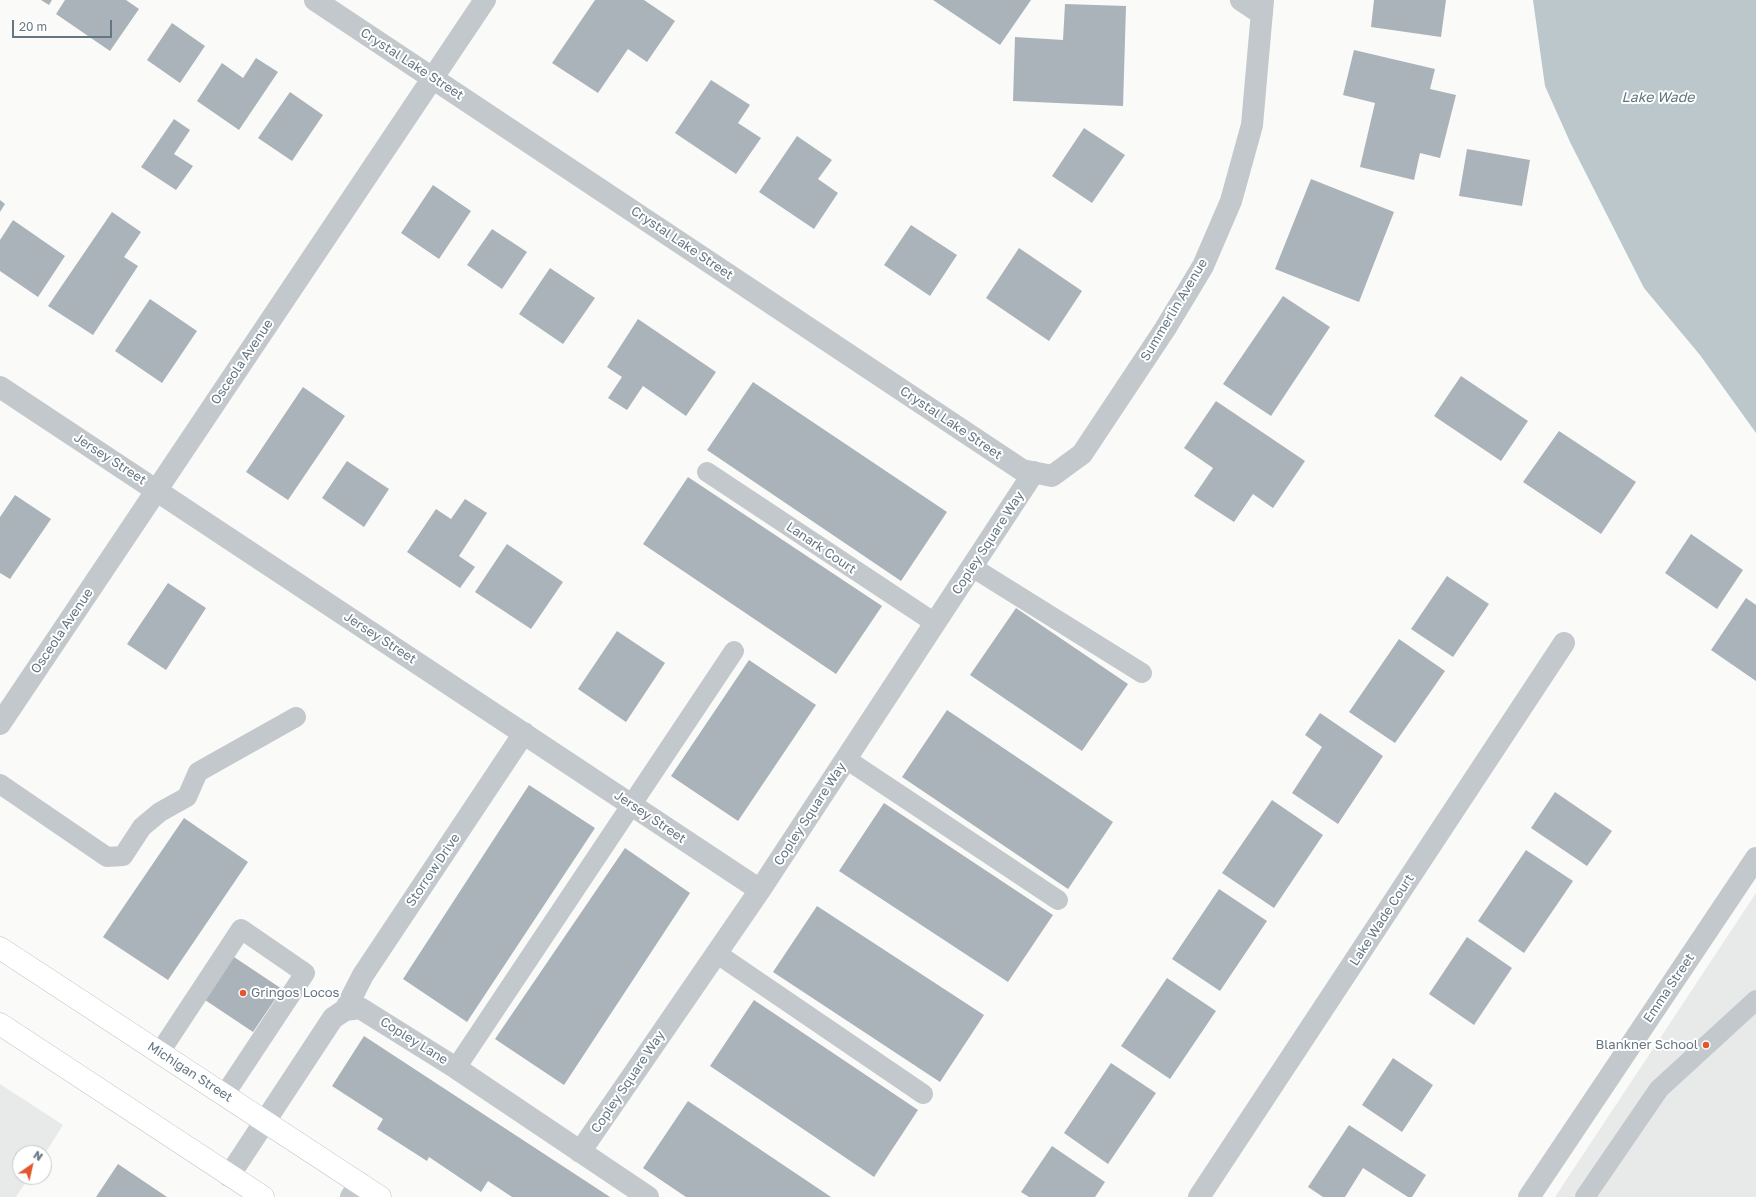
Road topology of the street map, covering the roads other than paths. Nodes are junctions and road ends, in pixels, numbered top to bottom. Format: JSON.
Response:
{"nodes":[{"id":1,"x":315,"y":0,"type":"edge"},
{"id":2,"x":486,"y":0,"type":"edge"},
{"id":3,"x":1241,"y":0,"type":"edge"},
{"id":4,"x":1263,"y":7,"type":"edge"},
{"id":5,"x":432,"y":77,"type":"junction"},
{"id":6,"x":0,"y":387,"type":"edge"},
{"id":7,"x":707,"y":472,"type":"dead end"},
{"id":8,"x":1043,"y":474,"type":"junction"},
{"id":9,"x":157,"y":490,"type":"junction"},
{"id":10,"x":972,"y":567,"type":"junction"},
{"id":11,"x":935,"y":623,"type":"junction"},
{"id":12,"x":1564,"y":643,"type":"dead end"},
{"id":13,"x":734,"y":651,"type":"dead end"},
{"id":14,"x":1142,"y":673,"type":"dead end"},
{"id":15,"x":296,"y":717,"type":"dead end"},
{"id":16,"x":0,"y":724,"type":"edge"},
{"id":17,"x":524,"y":733,"type":"junction"},
{"id":18,"x":846,"y":759,"type":"junction"},
{"id":19,"x":0,"y":784,"type":"edge"},
{"id":20,"x":632,"y":805,"type":"junction"},
{"id":21,"x":1756,"y":858,"type":"edge"},
{"id":22,"x":760,"y":890,"type":"junction"},
{"id":23,"x":1058,"y":900,"type":"dead end"},
{"id":24,"x":0,"y":948,"type":"edge"},
{"id":25,"x":716,"y":953,"type":"junction"},
{"id":26,"x":1756,"y":1000,"type":"edge"},
{"id":27,"x":346,"y":1010,"type":"junction"},
{"id":28,"x":0,"y":1024,"type":"edge"},
{"id":29,"x":160,"y":1052,"type":"junction"},
{"id":30,"x":456,"y":1068,"type":"junction"},
{"id":31,"x":225,"y":1094,"type":"junction"},
{"id":32,"x":923,"y":1094,"type":"dead end"},
{"id":33,"x":266,"y":1121,"type":"junction"},
{"id":34,"x":580,"y":1152,"type":"junction"},
{"id":35,"x":230,"y":1176,"type":"junction"},
{"id":36,"x":355,"y":1190,"type":"edge"},
{"id":37,"x":262,"y":1197,"type":"edge"},
{"id":38,"x":380,"y":1197,"type":"edge"},
{"id":39,"x":648,"y":1197,"type":"edge"},
{"id":40,"x":1200,"y":1197,"type":"edge"},
{"id":41,"x":1529,"y":1197,"type":"edge"},
{"id":42,"x":1586,"y":1197,"type":"edge"}],
"edges":[{"from":1,"to":5,"type":"street","name":"Crystal Lake Street"},
{"from":2,"to":5,"type":"street","name":"Osceola Avenue"},
{"from":3,"to":4,"type":"street"},
{"from":4,"to":8,"type":"street","name":"Summerlin Avenue"},
{"from":5,"to":8,"type":"street","name":"Crystal Lake Street"},
{"from":5,"to":9,"type":"street","name":"Osceola Avenue"},
{"from":6,"to":9,"type":"street","name":"Jersey Street"},
{"from":7,"to":11,"type":"lane","name":"Lanark Court"},
{"from":8,"to":10,"type":"street","name":"Copley Square Way"},
{"from":9,"to":16,"type":"street","name":"Osceola Avenue"},
{"from":9,"to":17,"type":"street","name":"Jersey Street"},
{"from":10,"to":11,"type":"street","name":"Copley Square Way"},
{"from":10,"to":14,"type":"lane"},
{"from":11,"to":18,"type":"street","name":"Copley Square Way"},
{"from":12,"to":40,"type":"street","name":"Lake Wade Court"},
{"from":13,"to":20,"type":"lane"},
{"from":15,"to":19,"type":"lane"},
{"from":17,"to":20,"type":"street","name":"Jersey Street"},
{"from":17,"to":27,"type":"street","name":"Storrow Drive"},
{"from":18,"to":22,"type":"street","name":"Copley Square Way"},
{"from":18,"to":23,"type":"lane"},
{"from":20,"to":22,"type":"street","name":"Jersey Street"},
{"from":20,"to":30,"type":"lane"},
{"from":21,"to":41,"type":"street","name":"Emma Street"},
{"from":22,"to":25,"type":"street","name":"Copley Square Way"},
{"from":24,"to":29,"type":"street","name":"Michigan Street"},
{"from":25,"to":32,"type":"lane"},
{"from":25,"to":34,"type":"street","name":"Copley Square Way"},
{"from":26,"to":42,"type":"lane"},
{"from":27,"to":30,"type":"street","name":"Copley Lane"},
{"from":27,"to":33,"type":"street"},
{"from":28,"to":35,"type":"street"},
{"from":29,"to":31,"type":"street","name":"Michigan Street"},
{"from":29,"to":31,"type":"lane"},
{"from":30,"to":34,"type":"street","name":"Copley Lane"},
{"from":31,"to":33,"type":"street","name":"Michigan Street"},
{"from":33,"to":35,"type":"street"},
{"from":33,"to":36,"type":"street","name":"Michigan Street"},
{"from":34,"to":39,"type":"street","name":"Copley Lane"},
{"from":35,"to":37,"type":"street"},
{"from":36,"to":38,"type":"street","name":"Michigan Street"}]}
